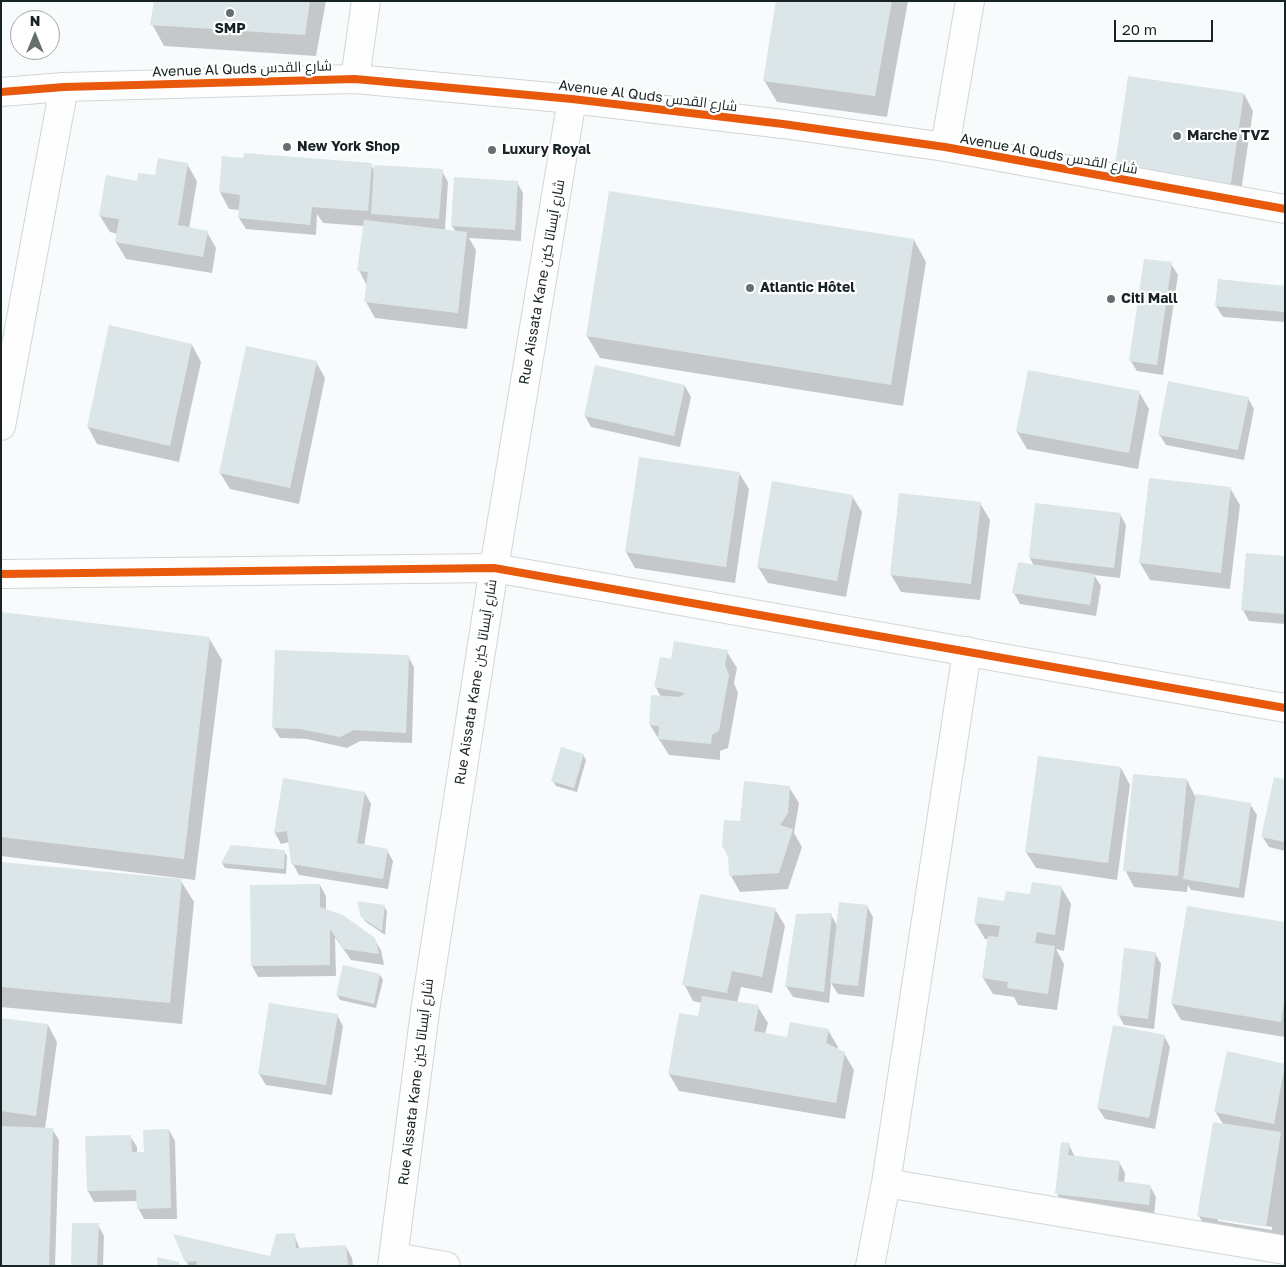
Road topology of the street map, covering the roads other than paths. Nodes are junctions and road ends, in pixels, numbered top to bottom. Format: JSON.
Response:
{"nodes":[{"id":1,"x":366,"y":1,"type":"edge"},
{"id":2,"x":970,"y":1,"type":"edge"},
{"id":3,"x":355,"y":79,"type":"junction"},
{"id":4,"x":64,"y":87,"type":"junction"},
{"id":5,"x":1,"y":92,"type":"edge"},
{"id":6,"x":572,"y":99,"type":"junction"},
{"id":7,"x":945,"y":148,"type":"junction"},
{"id":8,"x":1285,"y":209,"type":"edge"},
{"id":9,"x":1,"y":426,"type":"edge"},
{"id":10,"x":494,"y":568,"type":"junction"},
{"id":11,"x":1,"y":574,"type":"edge"},
{"id":12,"x":967,"y":651,"type":"junction"},
{"id":13,"x":1285,"y":708,"type":"edge"},
{"id":14,"x":886,"y":1183,"type":"junction"},
{"id":15,"x":1285,"y":1250,"type":"edge"},
{"id":16,"x":393,"y":1262,"type":"edge"},
{"id":17,"x":446,"y":1266,"type":"edge"},
{"id":18,"x":870,"y":1266,"type":"edge"}],
"edges":[{"from":1,"to":3,"type":"street"},
{"from":2,"to":7,"type":"street"},
{"from":3,"to":4,"type":"street","name":"Avenue Al Quds شارع القدس"},
{"from":3,"to":6,"type":"street","name":"Avenue Al Quds شارع القدس"},
{"from":4,"to":5,"type":"street","name":"Avenue Al Quds شارع القدس"},
{"from":4,"to":9,"type":"street"},
{"from":6,"to":7,"type":"street","name":"Avenue Al Quds شارع القدس"},
{"from":6,"to":10,"type":"street","name":"Rue Aissata Kane شارع آيساتا كين"},
{"from":7,"to":8,"type":"street","name":"Avenue Al Quds شارع القدس"},
{"from":10,"to":11,"type":"street"},
{"from":10,"to":12,"type":"street"},
{"from":10,"to":16,"type":"street","name":"Rue Aissata Kane شارع آيساتا كين"},
{"from":12,"to":13,"type":"street"},
{"from":12,"to":14,"type":"street"},
{"from":14,"to":15,"type":"street"},
{"from":14,"to":18,"type":"street"},
{"from":16,"to":17,"type":"street"}]}
